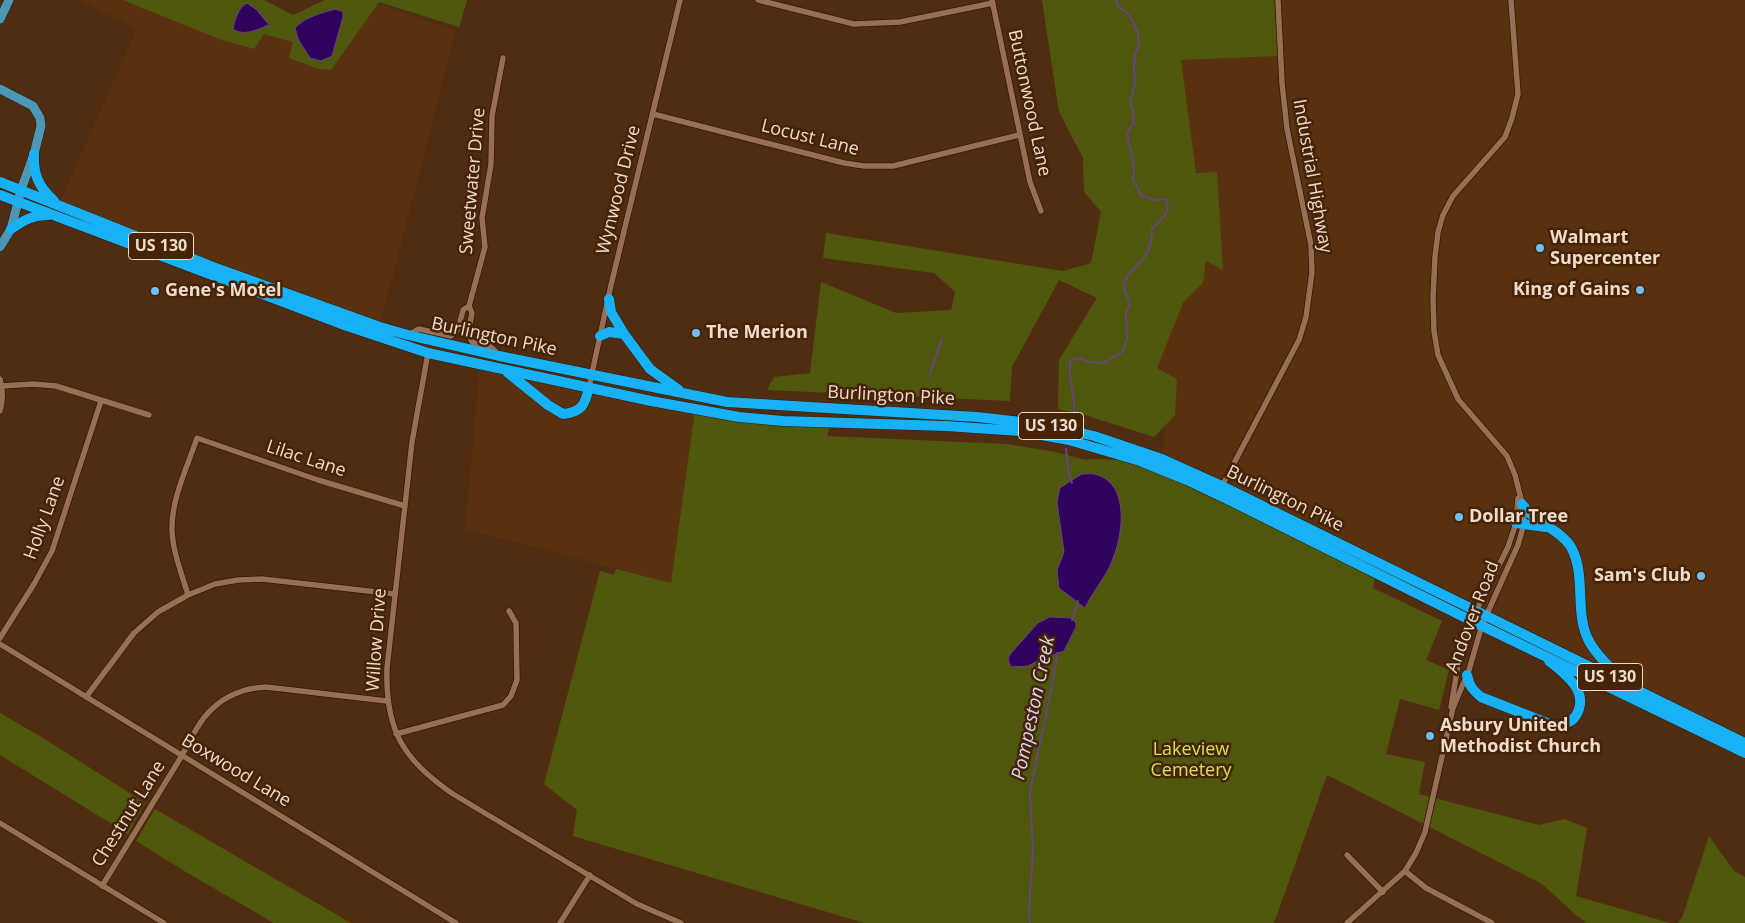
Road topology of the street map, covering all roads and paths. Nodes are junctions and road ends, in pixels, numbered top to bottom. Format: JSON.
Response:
{"nodes":[{"id":1,"x":9,"y":0,"type":"edge"},
{"id":2,"x":680,"y":0,"type":"edge"},
{"id":3,"x":758,"y":0,"type":"edge"},
{"id":4,"x":1278,"y":0,"type":"edge"},
{"id":5,"x":1511,"y":0,"type":"edge"},
{"id":6,"x":993,"y":1,"type":"edge"},
{"id":7,"x":0,"y":19,"type":"edge"},
{"id":8,"x":502,"y":58,"type":"dead end"},
{"id":9,"x":0,"y":89,"type":"edge"},
{"id":10,"x":653,"y":114,"type":"junction"},
{"id":11,"x":1020,"y":135,"type":"junction"},
{"id":12,"x":34,"y":154,"type":"junction"},
{"id":13,"x":0,"y":182,"type":"edge"},
{"id":14,"x":21,"y":190,"type":"junction"},
{"id":15,"x":0,"y":195,"type":"edge"},
{"id":16,"x":18,"y":202,"type":"junction"},
{"id":17,"x":59,"y":205,"type":"junction"},
{"id":18,"x":1042,"y":211,"type":"dead end"},
{"id":19,"x":55,"y":215,"type":"junction"},
{"id":20,"x":12,"y":229,"type":"junction"},
{"id":21,"x":0,"y":248,"type":"edge"},
{"id":22,"x":609,"y":299,"type":"junction"},
{"id":23,"x":469,"y":306,"type":"junction"},
{"id":24,"x":624,"y":334,"type":"junction"},
{"id":25,"x":408,"y":335,"type":"junction"},
{"id":26,"x":600,"y":336,"type":"junction"},
{"id":27,"x":428,"y":353,"type":"junction"},
{"id":28,"x":499,"y":356,"type":"junction"},
{"id":29,"x":504,"y":370,"type":"junction"},
{"id":30,"x":590,"y":374,"type":"junction"},
{"id":31,"x":0,"y":379,"type":"edge"},
{"id":32,"x":2,"y":386,"type":"junction"},
{"id":33,"x":588,"y":387,"type":"junction"},
{"id":34,"x":684,"y":393,"type":"junction"},
{"id":35,"x":101,"y":401,"type":"junction"},
{"id":36,"x":0,"y":411,"type":"edge"},
{"id":37,"x":149,"y":415,"type":"dead end"},
{"id":38,"x":1222,"y":486,"type":"junction"},
{"id":39,"x":1520,"y":499,"type":"junction"},
{"id":40,"x":406,"y":506,"type":"junction"},
{"id":41,"x":1520,"y":523,"type":"junction"},
{"id":42,"x":1551,"y":528,"type":"junction"},
{"id":43,"x":395,"y":594,"type":"junction"},
{"id":44,"x":188,"y":595,"type":"junction"},
{"id":45,"x":509,"y":611,"type":"dead end"},
{"id":46,"x":1479,"y":618,"type":"junction"},
{"id":47,"x":0,"y":638,"type":"edge"},
{"id":48,"x":0,"y":644,"type":"edge"},
{"id":49,"x":1541,"y":653,"type":"junction"},
{"id":50,"x":1467,"y":675,"type":"junction"},
{"id":51,"x":1626,"y":685,"type":"junction"},
{"id":52,"x":86,"y":697,"type":"junction"},
{"id":53,"x":387,"y":701,"type":"junction"},
{"id":54,"x":1449,"y":720,"type":"junction"},
{"id":55,"x":396,"y":734,"type":"junction"},
{"id":56,"x":1745,"y":743,"type":"edge"},
{"id":57,"x":1745,"y":753,"type":"edge"},
{"id":58,"x":182,"y":756,"type":"junction"},
{"id":59,"x":0,"y":823,"type":"edge"},
{"id":60,"x":1347,"y":856,"type":"dead end"},
{"id":61,"x":1405,"y":871,"type":"junction"},
{"id":62,"x":590,"y":875,"type":"junction"},
{"id":63,"x":102,"y":886,"type":"junction"},
{"id":64,"x":1383,"y":892,"type":"junction"},
{"id":65,"x":153,"y":920,"type":"edge"},
{"id":66,"x":164,"y":923,"type":"edge"},
{"id":67,"x":456,"y":923,"type":"edge"},
{"id":68,"x":560,"y":923,"type":"edge"},
{"id":69,"x":681,"y":923,"type":"edge"},
{"id":70,"x":1347,"y":923,"type":"edge"},
{"id":71,"x":1492,"y":923,"type":"edge"}],
"edges":[{"from":1,"to":7,"type":"main road"},
{"from":2,"to":10,"type":"street","name":"Wynwood Drive"},
{"from":3,"to":6,"type":"street"},
{"from":4,"to":38,"type":"street","name":"Industrial Highway"},
{"from":5,"to":39,"type":"street"},
{"from":6,"to":11,"type":"street","name":"Buttonwood Lane"},
{"from":8,"to":23,"type":"street","name":"Sweetwater Drive"},
{"from":9,"to":12,"type":"main road"},
{"from":10,"to":11,"type":"street","name":"Locust Lane"},
{"from":10,"to":22,"type":"street","name":"Wynwood Drive"},
{"from":11,"to":18,"type":"street","name":"Buttonwood Lane"},
{"from":12,"to":14,"type":"main road"},
{"from":12,"to":17,"type":"highway"},
{"from":13,"to":14,"type":"highway","name":"Burlington Pike","number":"US 130"},
{"from":14,"to":16,"type":"main road"},
{"from":14,"to":17,"type":"highway","name":"Burlington Pike","number":"US 130"},
{"from":15,"to":16,"type":"highway","name":"Burlington Pike","number":"US 130"},
{"from":16,"to":19,"type":"highway","name":"Burlington Pike","number":"US 130"},
{"from":16,"to":20,"type":"main road"},
{"from":17,"to":25,"type":"highway","name":"Burlington Pike","number":"US 130"},
{"from":19,"to":20,"type":"highway"},
{"from":19,"to":27,"type":"highway","name":"Burlington Pike","number":"US 130"},
{"from":20,"to":21,"type":"main road"},
{"from":22,"to":24,"type":"highway"},
{"from":22,"to":26,"type":"street","name":"Wynwood Drive"},
{"from":23,"to":25,"type":"street","name":"Sweetwater Drive"},
{"from":23,"to":28,"type":"street","name":"Sweetwater Drive"},
{"from":24,"to":26,"type":"highway"},
{"from":24,"to":34,"type":"highway"},
{"from":25,"to":28,"type":"highway","name":"Burlington Pike","number":"US 130"},
{"from":26,"to":30,"type":"street","name":"Wynwood Drive"},
{"from":27,"to":29,"type":"highway","name":"Burlington Pike","number":"US 130"},
{"from":27,"to":40,"type":"street","name":"Willow Drive"},
{"from":28,"to":30,"type":"highway","name":"Burlington Pike","number":"US 130"},
{"from":29,"to":33,"type":"highway","name":"Burlington Pike","number":"US 130"},
{"from":29,"to":33,"type":"highway"},
{"from":30,"to":33,"type":"street","name":"Wynwood Drive"},
{"from":30,"to":34,"type":"highway","name":"Burlington Pike","number":"US 130"},
{"from":31,"to":32,"type":"street"},
{"from":32,"to":35,"type":"street"},
{"from":32,"to":36,"type":"street"},
{"from":33,"to":46,"type":"highway","name":"Burlington Pike","number":"US 130"},
{"from":34,"to":38,"type":"highway","name":"Burlington Pike","number":"US 130"},
{"from":35,"to":37,"type":"street"},
{"from":35,"to":47,"type":"street","name":"Holly Lane"},
{"from":38,"to":46,"type":"highway","name":"Burlington Pike","number":"US 130"},
{"from":39,"to":41,"type":"street","name":"Andover Road"},
{"from":39,"to":41,"type":"street","name":"Andover Road"},
{"from":39,"to":42,"type":"highway"},
{"from":40,"to":43,"type":"street","name":"Willow Drive"},
{"from":40,"to":44,"type":"street","name":"Lilac Lane"},
{"from":41,"to":42,"type":"highway"},
{"from":41,"to":46,"type":"street","name":"Andover Road"},
{"from":41,"to":46,"type":"street","name":"Andover Road"},
{"from":42,"to":51,"type":"highway"},
{"from":43,"to":44,"type":"street"},
{"from":43,"to":53,"type":"street","name":"Willow Drive"},
{"from":44,"to":52,"type":"street"},
{"from":45,"to":55,"type":"street"},
{"from":46,"to":49,"type":"highway","name":"Burlington Pike","number":"US 130"},
{"from":46,"to":50,"type":"street","name":"Andover Road"},
{"from":46,"to":51,"type":"highway","name":"Burlington Pike","number":"US 130"},
{"from":46,"to":54,"type":"street","name":"Andover Road"},
{"from":48,"to":52,"type":"street","name":"Boxwood Lane"},
{"from":49,"to":50,"type":"highway"},
{"from":49,"to":57,"type":"highway","name":"Burlington Pike","number":"US 130"},
{"from":50,"to":54,"type":"street","name":"Andover Road"},
{"from":51,"to":56,"type":"highway","name":"Burlington Pike","number":"US 130"},
{"from":52,"to":58,"type":"street","name":"Boxwood Lane"},
{"from":53,"to":55,"type":"street","name":"Willow Drive"},
{"from":53,"to":58,"type":"street","name":"Chestnut Lane"},
{"from":54,"to":61,"type":"street","name":"Andover Road"},
{"from":55,"to":62,"type":"street","name":"Willow Drive"},
{"from":58,"to":63,"type":"street","name":"Chestnut Lane"},
{"from":58,"to":67,"type":"street","name":"Boxwood Lane"},
{"from":59,"to":63,"type":"street"},
{"from":60,"to":64,"type":"street"},
{"from":61,"to":64,"type":"street","name":"Andover Road"},
{"from":61,"to":71,"type":"street"},
{"from":62,"to":68,"type":"street"},
{"from":62,"to":69,"type":"street","name":"Willow Drive"},
{"from":63,"to":65,"type":"street"},
{"from":64,"to":70,"type":"street","name":"Andover Road"},
{"from":65,"to":66,"type":"street"}]}
